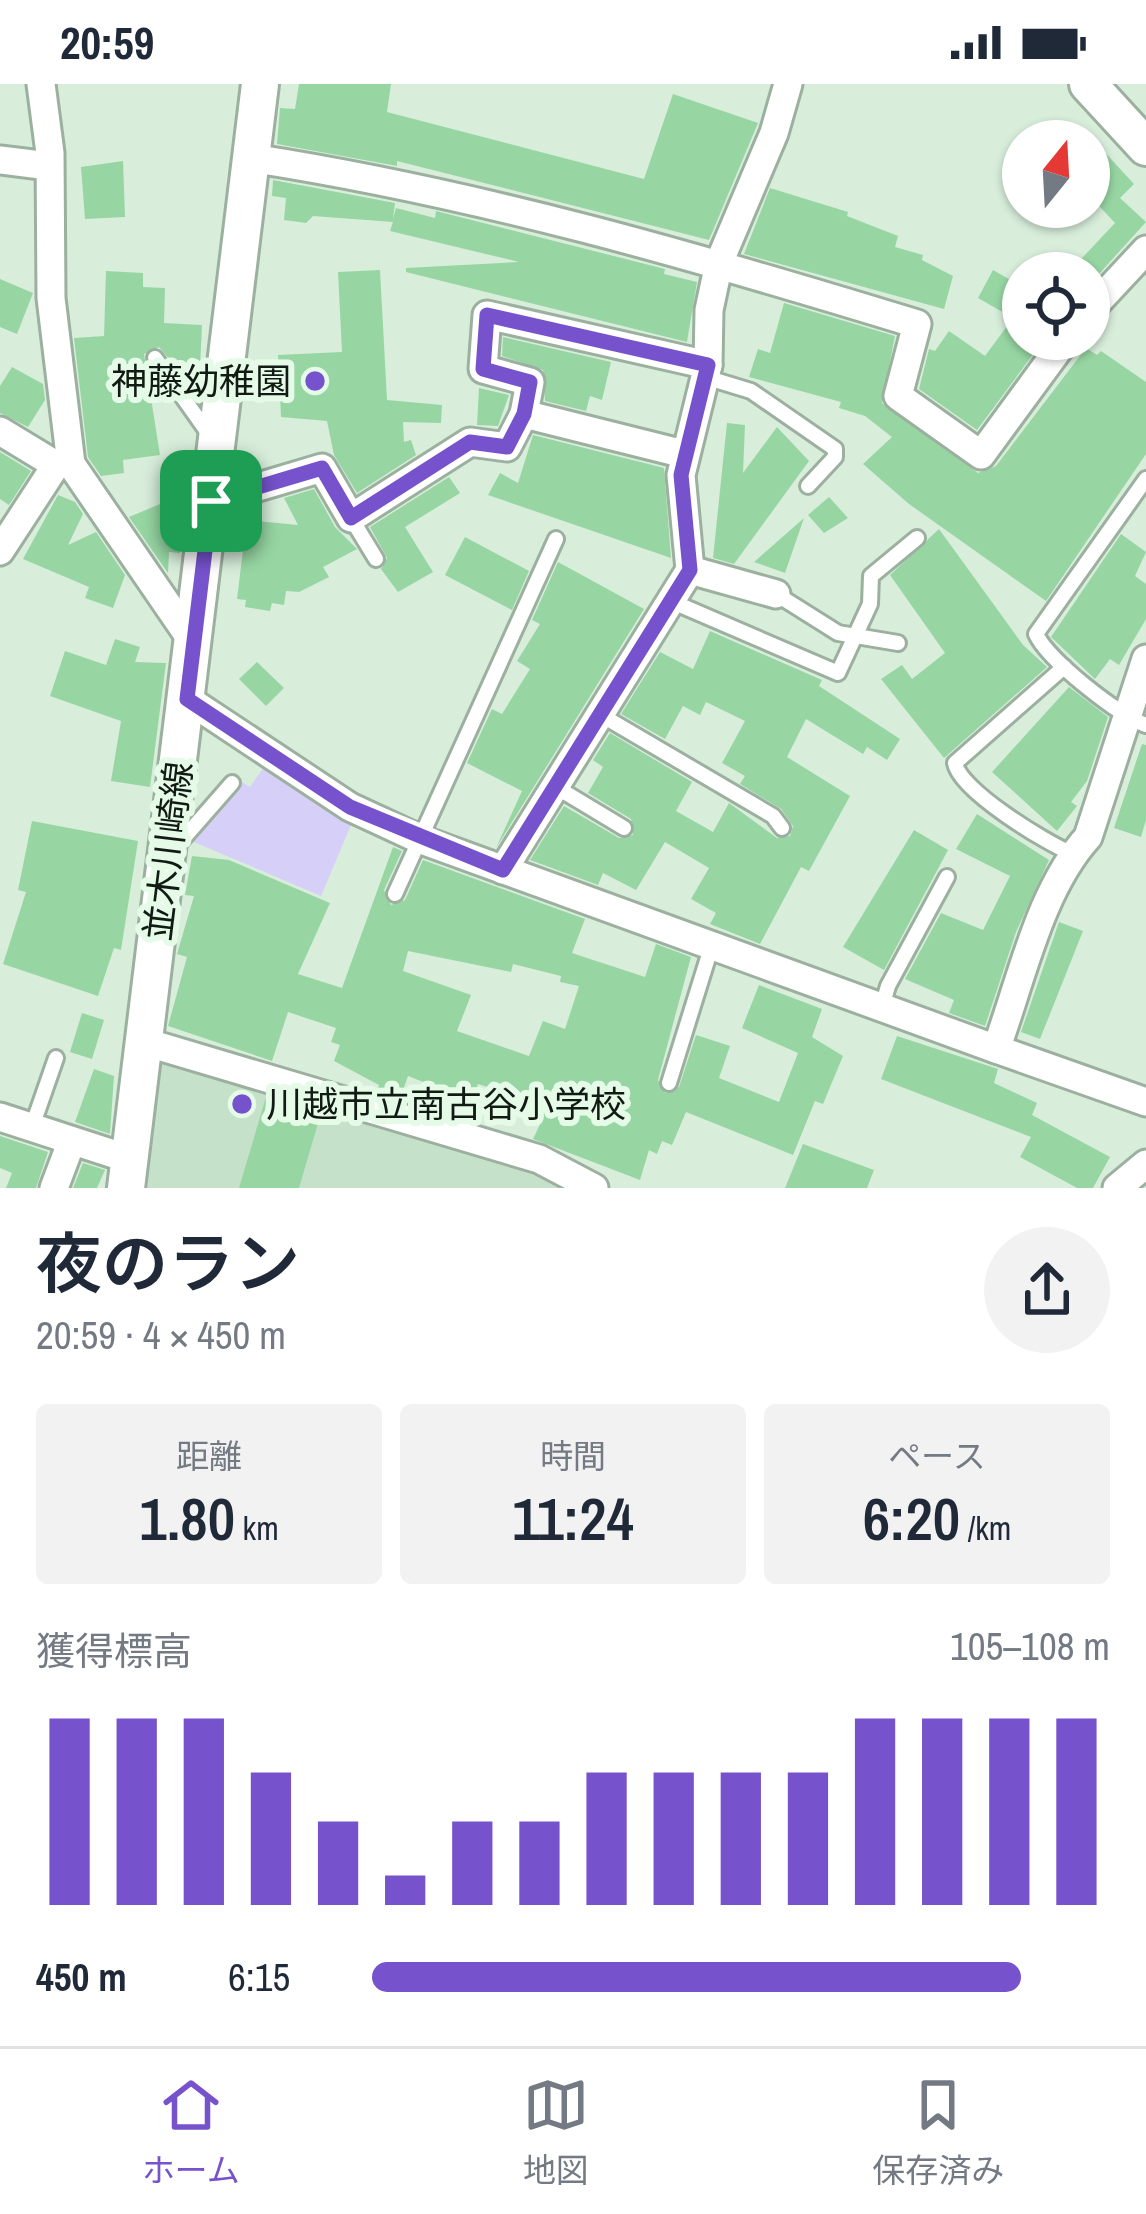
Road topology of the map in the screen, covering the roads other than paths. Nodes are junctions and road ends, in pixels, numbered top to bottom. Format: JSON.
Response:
{"nodes":[{"id":1,"x":40,"y":84,"type":"edge"},
{"id":2,"x":260,"y":84,"type":"edge"},
{"id":3,"x":788,"y":84,"type":"edge"},
{"id":4,"x":1088,"y":84,"type":"edge"},
{"id":5,"x":1146,"y":147,"type":"edge"},
{"id":6,"x":251,"y":158,"type":"junction"},
{"id":7,"x":0,"y":160,"type":"edge"},
{"id":8,"x":50,"y":166,"type":"junction"},
{"id":9,"x":1146,"y":250,"type":"edge"},
{"id":10,"x":719,"y":263,"type":"junction"},
{"id":11,"x":1110,"y":289,"type":"edge"},
{"id":12,"x":155,"y":358,"type":"dead end"},
{"id":13,"x":1051,"y":360,"type":"edge"},
{"id":14,"x":706,"y":371,"type":"junction"},
{"id":15,"x":524,"y":414,"type":"junction"},
{"id":16,"x":0,"y":430,"type":"edge"},
{"id":17,"x":217,"y":446,"type":"junction"},
{"id":18,"x":684,"y":454,"type":"junction"},
{"id":19,"x":63,"y":465,"type":"junction"},
{"id":20,"x":1146,"y":479,"type":"edge"},
{"id":21,"x":808,"y":486,"type":"dead end"},
{"id":22,"x":211,"y":501,"type":"junction"},
{"id":23,"x":351,"y":518,"type":"junction"},
{"id":24,"x":917,"y":538,"type":"dead end"},
{"id":25,"x":556,"y":539,"type":"dead end"},
{"id":26,"x":0,"y":551,"type":"edge"},
{"id":27,"x":376,"y":559,"type":"dead end"},
{"id":28,"x":690,"y":570,"type":"junction"},
{"id":29,"x":776,"y":594,"type":"joint"},
{"id":30,"x":673,"y":602,"type":"junction"},
{"id":31,"x":857,"y":634,"type":"junction"},
{"id":32,"x":193,"y":642,"type":"junction"},
{"id":33,"x":898,"y":644,"type":"dead end"},
{"id":34,"x":1146,"y":659,"type":"edge"},
{"id":35,"x":1064,"y":667,"type":"junction"},
{"id":36,"x":187,"y":699,"type":"junction"},
{"id":37,"x":601,"y":715,"type":"junction"},
{"id":38,"x":1137,"y":722,"type":"edge"},
{"id":39,"x":232,"y":783,"type":"dead end"},
{"id":40,"x":556,"y":787,"type":"junction"},
{"id":41,"x":782,"y":828,"type":"dead end"},
{"id":42,"x":623,"y":829,"type":"dead end"},
{"id":43,"x":419,"y":839,"type":"junction"},
{"id":44,"x":1072,"y":854,"type":"junction"},
{"id":45,"x":166,"y":858,"type":"junction"},
{"id":46,"x":503,"y":870,"type":"junction"},
{"id":47,"x":946,"y":877,"type":"dead end"},
{"id":48,"x":394,"y":894,"type":"dead end"},
{"id":49,"x":711,"y":948,"type":"junction"},
{"id":50,"x":882,"y":1007,"type":"junction"},
{"id":51,"x":146,"y":1042,"type":"junction"},
{"id":52,"x":996,"y":1049,"type":"junction"},
{"id":53,"x":56,"y":1058,"type":"dead end"},
{"id":54,"x":669,"y":1083,"type":"dead end"},
{"id":55,"x":1146,"y":1102,"type":"edge"},
{"id":56,"x":0,"y":1117,"type":"edge"},
{"id":57,"x":32,"y":1128,"type":"junction"},
{"id":58,"x":71,"y":1143,"type":"junction"},
{"id":59,"x":1146,"y":1164,"type":"edge"},
{"id":60,"x":127,"y":1174,"type":"edge"},
{"id":61,"x":54,"y":1188,"type":"edge"},
{"id":62,"x":594,"y":1188,"type":"edge"},
{"id":63,"x":1117,"y":1188,"type":"edge"}],
"edges":[{"from":1,"to":8,"type":"street"},
{"from":2,"to":6,"type":"main road","name":"並木川崎線"},
{"from":3,"to":10,"type":"street"},
{"from":4,"to":5,"type":"main road"},
{"from":6,"to":10,"type":"street"},
{"from":6,"to":17,"type":"main road","name":"並木川崎線"},
{"from":7,"to":8,"type":"street"},
{"from":8,"to":19,"type":"street"},
{"from":9,"to":11,"type":"street"},
{"from":10,"to":13,"type":"street"},
{"from":10,"to":14,"type":"street"},
{"from":12,"to":17,"type":"lane"},
{"from":14,"to":15,"type":"street"},
{"from":14,"to":18,"type":"street"},
{"from":14,"to":21,"type":"lane"},
{"from":15,"to":18,"type":"street"},
{"from":15,"to":23,"type":"street"},
{"from":16,"to":19,"type":"street"},
{"from":17,"to":22,"type":"main road","name":"並木川崎線"},
{"from":18,"to":28,"type":"street"},
{"from":19,"to":26,"type":"street"},
{"from":19,"to":32,"type":"street"},
{"from":20,"to":35,"type":"lane"},
{"from":22,"to":23,"type":"street"},
{"from":22,"to":32,"type":"main road","name":"並木川崎線"},
{"from":23,"to":27,"type":"lane"},
{"from":24,"to":31,"type":"lane"},
{"from":25,"to":43,"type":"lane"},
{"from":28,"to":29,"type":"street"},
{"from":28,"to":30,"type":"street"},
{"from":29,"to":31,"type":"lane"},
{"from":30,"to":31,"type":"lane"},
{"from":30,"to":37,"type":"street"},
{"from":31,"to":33,"type":"lane"},
{"from":32,"to":36,"type":"main road","name":"並木川崎線"},
{"from":34,"to":38,"type":"street"},
{"from":35,"to":38,"type":"lane"},
{"from":35,"to":44,"type":"lane"},
{"from":36,"to":43,"type":"street"},
{"from":36,"to":45,"type":"main road","name":"並木川崎線"},
{"from":37,"to":40,"type":"street"},
{"from":37,"to":41,"type":"lane"},
{"from":38,"to":44,"type":"street"},
{"from":39,"to":45,"type":"lane"},
{"from":40,"to":42,"type":"lane"},
{"from":40,"to":46,"type":"street"},
{"from":43,"to":46,"type":"street"},
{"from":43,"to":48,"type":"lane"},
{"from":44,"to":52,"type":"street"},
{"from":45,"to":51,"type":"main road","name":"並木川崎線"},
{"from":46,"to":49,"type":"street"},
{"from":47,"to":50,"type":"lane"},
{"from":49,"to":50,"type":"street"},
{"from":49,"to":54,"type":"lane"},
{"from":50,"to":52,"type":"street"},
{"from":51,"to":60,"type":"main road","name":"並木川崎線"},
{"from":51,"to":62,"type":"street"},
{"from":52,"to":55,"type":"street"},
{"from":53,"to":57,"type":"lane"},
{"from":56,"to":57,"type":"street"},
{"from":57,"to":58,"type":"street"},
{"from":58,"to":60,"type":"street"},
{"from":58,"to":61,"type":"street"},
{"from":59,"to":63,"type":"street"}]}
